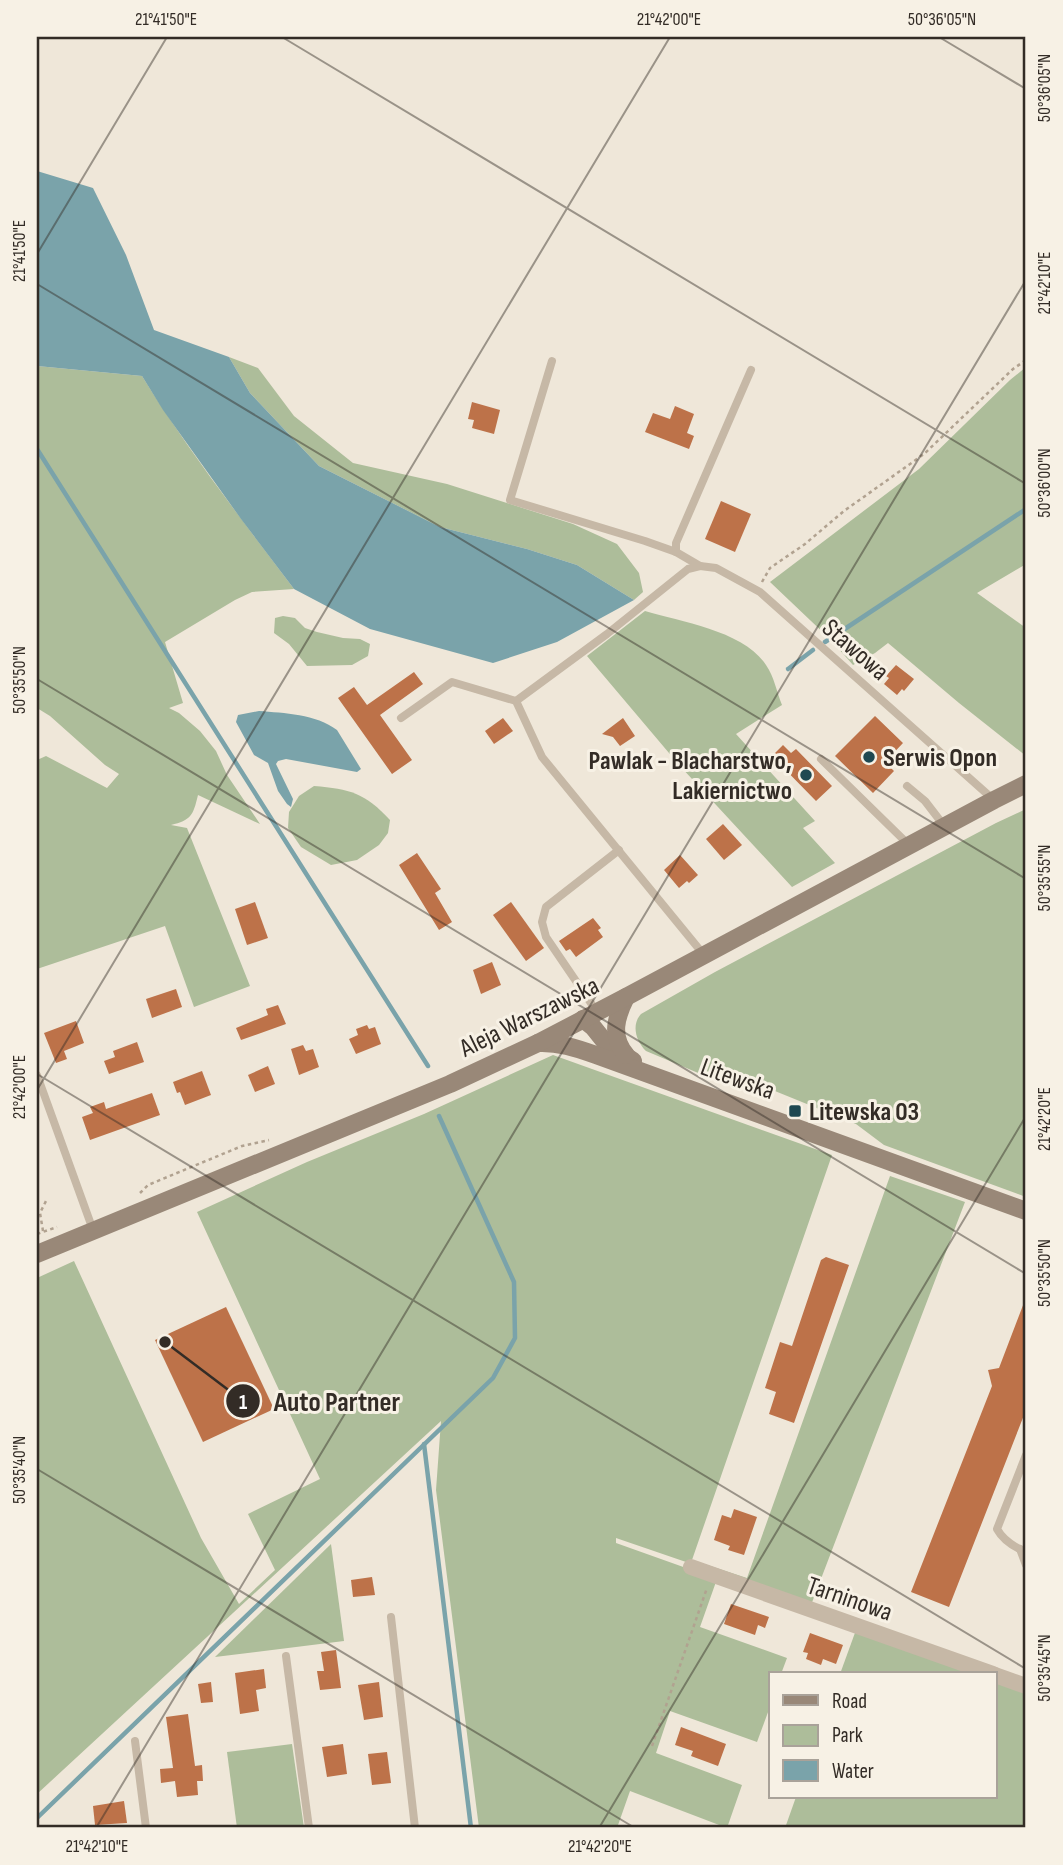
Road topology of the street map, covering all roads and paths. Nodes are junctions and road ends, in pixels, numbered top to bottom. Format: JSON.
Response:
{"nodes":[{"id":1,"x":552,"y":360,"type":"dead end"},
{"id":2,"x":1026,"y":360,"type":"edge"},
{"id":3,"x":751,"y":370,"type":"dead end"},
{"id":4,"x":676,"y":552,"type":"junction"},
{"id":5,"x":700,"y":566,"type":"junction"},
{"id":6,"x":760,"y":592,"type":"junction"},
{"id":7,"x":516,"y":701,"type":"junction"},
{"id":8,"x":401,"y":718,"type":"dead end"},
{"id":9,"x":821,"y":759,"type":"dead end"},
{"id":10,"x":1026,"y":784,"type":"edge"},
{"id":11,"x":908,"y":786,"type":"dead end"},
{"id":12,"x":994,"y":800,"type":"junction"},
{"id":13,"x":945,"y":827,"type":"junction"},
{"id":14,"x":909,"y":846,"type":"junction"},
{"id":15,"x":619,"y":850,"type":"junction"},
{"id":16,"x":704,"y":955,"type":"junction"},
{"id":17,"x":626,"y":997,"type":"junction"},
{"id":18,"x":590,"y":1015,"type":"junction"},
{"id":19,"x":538,"y":1042,"type":"junction"},
{"id":20,"x":626,"y":1055,"type":"junction"},
{"id":21,"x":603,"y":1058,"type":"junction"},
{"id":22,"x":37,"y":1075,"type":"edge"},
{"id":23,"x":669,"y":1081,"type":"junction"},
{"id":24,"x":268,"y":1140,"type":"dead end"},
{"id":25,"x":138,"y":1195,"type":"dead end"},
{"id":26,"x":46,"y":1201,"type":"dead end"},
{"id":27,"x":1026,"y":1211,"type":"edge"},
{"id":28,"x":91,"y":1224,"type":"junction"},
{"id":29,"x":43,"y":1231,"type":"junction"},
{"id":30,"x":37,"y":1234,"type":"edge"},
{"id":31,"x":37,"y":1254,"type":"edge"},
{"id":32,"x":1026,"y":1455,"type":"edge"},
{"id":33,"x":1023,"y":1550,"type":"edge"},
{"id":34,"x":1026,"y":1565,"type":"edge"},
{"id":35,"x":691,"y":1567,"type":"dead end"},
{"id":36,"x":711,"y":1575,"type":"junction"},
{"id":37,"x":391,"y":1617,"type":"dead end"},
{"id":38,"x":286,"y":1656,"type":"dead end"},
{"id":39,"x":986,"y":1672,"type":"edge"},
{"id":40,"x":996,"y":1676,"type":"edge"},
{"id":41,"x":1026,"y":1686,"type":"edge"},
{"id":42,"x":135,"y":1741,"type":"dead end"},
{"id":43,"x":652,"y":1746,"type":"dead end"},
{"id":44,"x":146,"y":1828,"type":"edge"},
{"id":45,"x":309,"y":1828,"type":"edge"},
{"id":46,"x":415,"y":1828,"type":"edge"}],
"edges":[{"from":1,"to":4,"type":"lane","name":"Stawowa"},
{"from":2,"to":6,"type":"path"},
{"from":3,"to":4,"type":"lane"},
{"from":4,"to":5,"type":"lane","name":"Stawowa"},
{"from":5,"to":6,"type":"lane","name":"Stawowa"},
{"from":5,"to":7,"type":"lane"},
{"from":6,"to":12,"type":"lane","name":"Stawowa"},
{"from":7,"to":8,"type":"lane"},
{"from":7,"to":15,"type":"lane"},
{"from":9,"to":14,"type":"lane"},
{"from":10,"to":12,"type":"street","name":"Aleja Warszawska"},
{"from":11,"to":13,"type":"lane"},
{"from":12,"to":13,"type":"street","name":"Aleja Warszawska"},
{"from":13,"to":14,"type":"street","name":"Aleja Warszawska"},
{"from":14,"to":16,"type":"street","name":"Aleja Warszawska"},
{"from":15,"to":16,"type":"lane"},
{"from":15,"to":18,"type":"lane"},
{"from":16,"to":17,"type":"street","name":"Aleja Warszawska"},
{"from":17,"to":18,"type":"street","name":"Aleja Warszawska"},
{"from":17,"to":20,"type":"street"},
{"from":18,"to":19,"type":"street","name":"Aleja Warszawska"},
{"from":18,"to":20,"type":"street"},
{"from":18,"to":21,"type":"street"},
{"from":19,"to":21,"type":"street"},
{"from":19,"to":28,"type":"street","name":"Aleja Warszawska"},
{"from":20,"to":23,"type":"street"},
{"from":21,"to":23,"type":"street"},
{"from":22,"to":28,"type":"lane"},
{"from":23,"to":27,"type":"street","name":"Litewska"},
{"from":24,"to":25,"type":"path"},
{"from":26,"to":29,"type":"path"},
{"from":28,"to":29,"type":"path"},
{"from":28,"to":31,"type":"street","name":"Aleja Warszawska"},
{"from":29,"to":30,"type":"path"},
{"from":32,"to":33,"type":"lane"},
{"from":33,"to":34,"type":"lane"},
{"from":35,"to":36,"type":"street","name":"Tarninowa"},
{"from":36,"to":39,"type":"street","name":"Tarninowa"},
{"from":36,"to":43,"type":"path"},
{"from":37,"to":46,"type":"lane"},
{"from":38,"to":45,"type":"lane"},
{"from":40,"to":41,"type":"street","name":"Tarninowa"},
{"from":42,"to":44,"type":"lane"}]}
